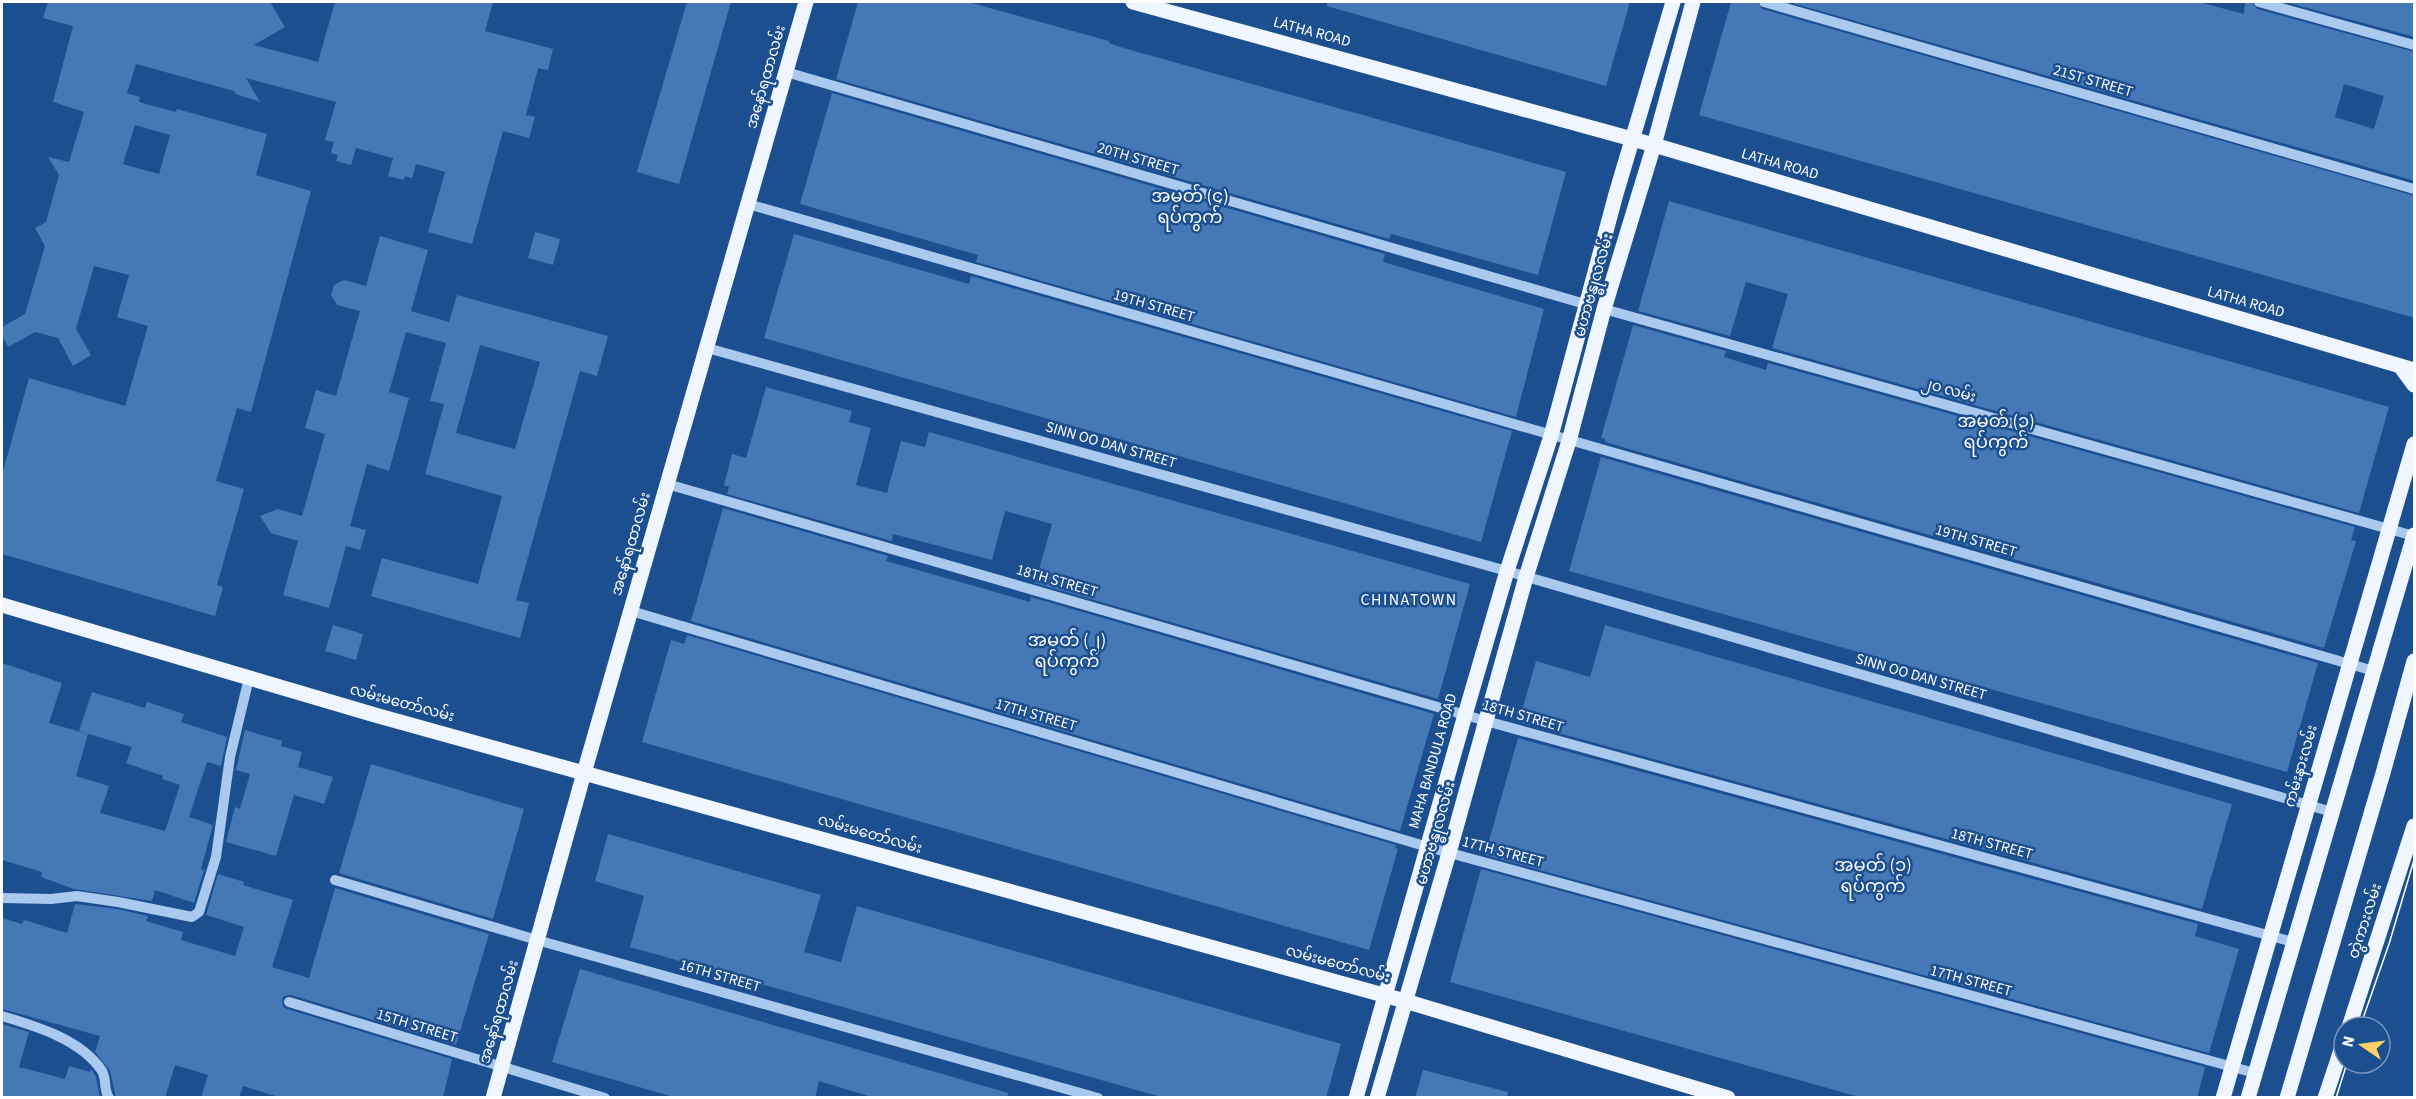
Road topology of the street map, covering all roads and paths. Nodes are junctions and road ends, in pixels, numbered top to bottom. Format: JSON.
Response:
{"nodes":[{"id":1,"x":806,"y":2,"type":"edge"},
{"id":2,"x":1133,"y":2,"type":"edge"},
{"id":3,"x":1673,"y":2,"type":"edge"},
{"id":4,"x":1693,"y":2,"type":"edge"},
{"id":5,"x":1764,"y":2,"type":"edge"},
{"id":6,"x":2259,"y":2,"type":"edge"},
{"id":7,"x":2415,"y":45,"type":"edge"},
{"id":8,"x":786,"y":72,"type":"junction"},
{"id":9,"x":1631,"y":140,"type":"junction"},
{"id":10,"x":1654,"y":145,"type":"junction"},
{"id":11,"x":2415,"y":189,"type":"edge"},
{"id":12,"x":748,"y":204,"type":"junction"},
{"id":13,"x":1585,"y":304,"type":"junction"},
{"id":14,"x":1604,"y":309,"type":"junction"},
{"id":15,"x":707,"y":348,"type":"junction"},
{"id":16,"x":2410,"y":366,"type":"edge"},
{"id":17,"x":2415,"y":385,"type":"edge"},
{"id":18,"x":1551,"y":436,"type":"junction"},
{"id":19,"x":1569,"y":441,"type":"junction"},
{"id":20,"x":2415,"y":444,"type":"edge"},
{"id":21,"x":667,"y":484,"type":"junction"},
{"id":22,"x":2390,"y":529,"type":"junction"},
{"id":23,"x":2414,"y":535,"type":"edge"},
{"id":24,"x":1507,"y":571,"type":"junction"},
{"id":25,"x":1526,"y":577,"type":"junction"},
{"id":26,"x":2,"y":605,"type":"edge"},
{"id":27,"x":631,"y":611,"type":"junction"},
{"id":28,"x":2415,"y":661,"type":"edge"},
{"id":29,"x":2350,"y":663,"type":"junction"},
{"id":30,"x":2374,"y":671,"type":"junction"},
{"id":31,"x":249,"y":678,"type":"junction"},
{"id":32,"x":1465,"y":715,"type":"junction"},
{"id":33,"x":1486,"y":721,"type":"junction"},
{"id":34,"x":584,"y":773,"type":"junction"},
{"id":35,"x":2308,"y":806,"type":"junction"},
{"id":36,"x":2332,"y":813,"type":"junction"},
{"id":37,"x":2415,"y":826,"type":"edge"},
{"id":38,"x":1428,"y":847,"type":"junction"},
{"id":39,"x":1449,"y":853,"type":"junction"},
{"id":40,"x":334,"y":880,"type":"dead end"},
{"id":41,"x":2,"y":898,"type":"edge"},
{"id":42,"x":2270,"y":937,"type":"junction"},
{"id":43,"x":537,"y":940,"type":"junction"},
{"id":44,"x":2294,"y":942,"type":"junction"},
{"id":45,"x":1385,"y":995,"type":"junction"},
{"id":46,"x":1405,"y":1001,"type":"junction"},
{"id":47,"x":289,"y":1002,"type":"dead end"},
{"id":48,"x":2353,"y":1015,"type":"edge"},
{"id":49,"x":2,"y":1016,"type":"edge"},
{"id":50,"x":502,"y":1068,"type":"junction"},
{"id":51,"x":2232,"y":1068,"type":"junction"},
{"id":52,"x":2255,"y":1073,"type":"junction"},
{"id":53,"x":2333,"y":1075,"type":"edge"},
{"id":54,"x":109,"y":1098,"type":"edge"},
{"id":55,"x":493,"y":1098,"type":"edge"},
{"id":56,"x":605,"y":1098,"type":"edge"},
{"id":57,"x":1098,"y":1098,"type":"edge"},
{"id":58,"x":1356,"y":1098,"type":"edge"},
{"id":59,"x":1377,"y":1098,"type":"edge"},
{"id":60,"x":1728,"y":1098,"type":"edge"},
{"id":61,"x":2223,"y":1098,"type":"edge"},
{"id":62,"x":2248,"y":1098,"type":"edge"},
{"id":63,"x":2287,"y":1098,"type":"edge"},
{"id":64,"x":2325,"y":1098,"type":"edge"}],
"edges":[{"from":1,"to":8,"type":"main road","name":"အနော်ရထာလမ်း"},
{"from":2,"to":9,"type":"main road","name":"LATHA ROAD"},
{"from":3,"to":9,"type":"main road","name":"မဟာဗန္ဓုလလမ်း"},
{"from":4,"to":10,"type":"main road","name":"မဟာဗန္ဓုလလမ်း"},
{"from":5,"to":11,"type":"street","name":"21ST STREET"},
{"from":6,"to":7,"type":"street"},
{"from":8,"to":12,"type":"main road","name":"အနော်ရထာလမ်း"},
{"from":8,"to":13,"type":"street","name":"20TH STREET"},
{"from":9,"to":10,"type":"main road","name":"LATHA ROAD"},
{"from":9,"to":13,"type":"main road","name":"မဟာဗန္ဓုလလမ်း"},
{"from":10,"to":14,"type":"main road","name":"မဟာဗန္ဓုလလမ်း"},
{"from":10,"to":16,"type":"main road","name":"LATHA ROAD"},
{"from":12,"to":15,"type":"main road","name":"အနော်ရထာလမ်း"},
{"from":12,"to":18,"type":"street","name":"19TH STREET"},
{"from":13,"to":18,"type":"main road","name":"မဟာဗန္ဓုလလမ်း"},
{"from":14,"to":19,"type":"main road","name":"မဟာဗန္ဓုလလမ်း"},
{"from":14,"to":22,"type":"street","name":"၂၀ လမ်း"},
{"from":15,"to":21,"type":"main road","name":"အနော်ရထာလမ်း"},
{"from":15,"to":24,"type":"street","name":"SINN OO DAN STREET"},
{"from":16,"to":17,"type":"main road"},
{"from":18,"to":19,"type":"street","name":"19TH STREET"},
{"from":18,"to":24,"type":"main road","name":"MAHA BANDULA ROAD"},
{"from":19,"to":25,"type":"main road","name":"မဟာဗန္ဓုလလမ်း"},
{"from":19,"to":29,"type":"street","name":"19TH STREET"},
{"from":20,"to":22,"type":"main road","name":"ကမ်းနားလမ်း"},
{"from":21,"to":27,"type":"main road","name":"အနော်ရထာလမ်း"},
{"from":21,"to":32,"type":"street","name":"18TH STREET"},
{"from":22,"to":23,"type":"street"},
{"from":22,"to":29,"type":"main road","name":"ကမ်းနားလမ်း"},
{"from":23,"to":30,"type":"main road"},
{"from":24,"to":25,"type":"street"},
{"from":24,"to":32,"type":"main road","name":"MAHA BANDULA ROAD"},
{"from":25,"to":33,"type":"main road","name":"မဟာဗန္ဓုလလမ်း"},
{"from":25,"to":35,"type":"street","name":"SINN OO DAN STREET"},
{"from":26,"to":31,"type":"main road","name":"လမ်းမတော်လမ်း"},
{"from":27,"to":34,"type":"main road","name":"အနော်ရထာလမ်း"},
{"from":27,"to":38,"type":"street","name":"17TH STREET"},
{"from":28,"to":63,"type":"main road"},
{"from":29,"to":30,"type":"street","name":"19TH STREET"},
{"from":29,"to":35,"type":"main road","name":"ကမ်းနားလမ်း"},
{"from":30,"to":36,"type":"main road"},
{"from":31,"to":34,"type":"main road","name":"လမ်းမတော်လမ်း"},
{"from":31,"to":41,"type":"street"},
{"from":32,"to":33,"type":"street","name":"18TH STREET"},
{"from":32,"to":38,"type":"main road","name":"MAHA BANDULA ROAD"},
{"from":33,"to":39,"type":"main road","name":"မဟာဗန္ဓုလလမ်း"},
{"from":33,"to":42,"type":"street","name":"18TH STREET"},
{"from":34,"to":43,"type":"main road","name":"အနော်ရထာလမ်း"},
{"from":34,"to":45,"type":"main road","name":"လမ်းမတော်လမ်း"},
{"from":35,"to":36,"type":"street","name":"SINN OO DAN STREET"},
{"from":35,"to":42,"type":"main road","name":"ကမ်းနားလမ်း"},
{"from":36,"to":44,"type":"main road"},
{"from":37,"to":48,"type":"main road","name":"တွဲကားလမ်း"},
{"from":38,"to":39,"type":"street","name":"17TH STREET"},
{"from":38,"to":45,"type":"main road","name":"MAHA BANDULA ROAD"},
{"from":39,"to":46,"type":"main road","name":"မဟာဗန္ဓုလလမ်း"},
{"from":39,"to":51,"type":"street","name":"17TH STREET"},
{"from":40,"to":43,"type":"street","name":"16TH STREET"},
{"from":42,"to":44,"type":"street","name":"18TH STREET"},
{"from":42,"to":51,"type":"main road","name":"ကမ်းနားလမ်း"},
{"from":43,"to":50,"type":"main road","name":"အနော်ရထာလမ်း"},
{"from":43,"to":57,"type":"street","name":"16TH STREET"},
{"from":44,"to":52,"type":"main road"},
{"from":45,"to":46,"type":"main road","name":"လမ်းမတော်လမ်း"},
{"from":45,"to":58,"type":"main road","name":"MAHA BANDULA ROAD"},
{"from":46,"to":59,"type":"main road","name":"မဟာဗန္ဓုလလမ်း"},
{"from":46,"to":60,"type":"main road","name":"လမ်းမတော်လမ်း"},
{"from":47,"to":50,"type":"street","name":"15TH STREET"},
{"from":49,"to":54,"type":"street"},
{"from":50,"to":55,"type":"main road","name":"အနော်ရထာလမ်း"},
{"from":50,"to":56,"type":"street","name":"15TH STREET"},
{"from":51,"to":52,"type":"street","name":"17TH STREET"},
{"from":51,"to":61,"type":"main road","name":"ကမ်းနားလမ်း"},
{"from":52,"to":62,"type":"main road"},
{"from":53,"to":64,"type":"main road"}]}
